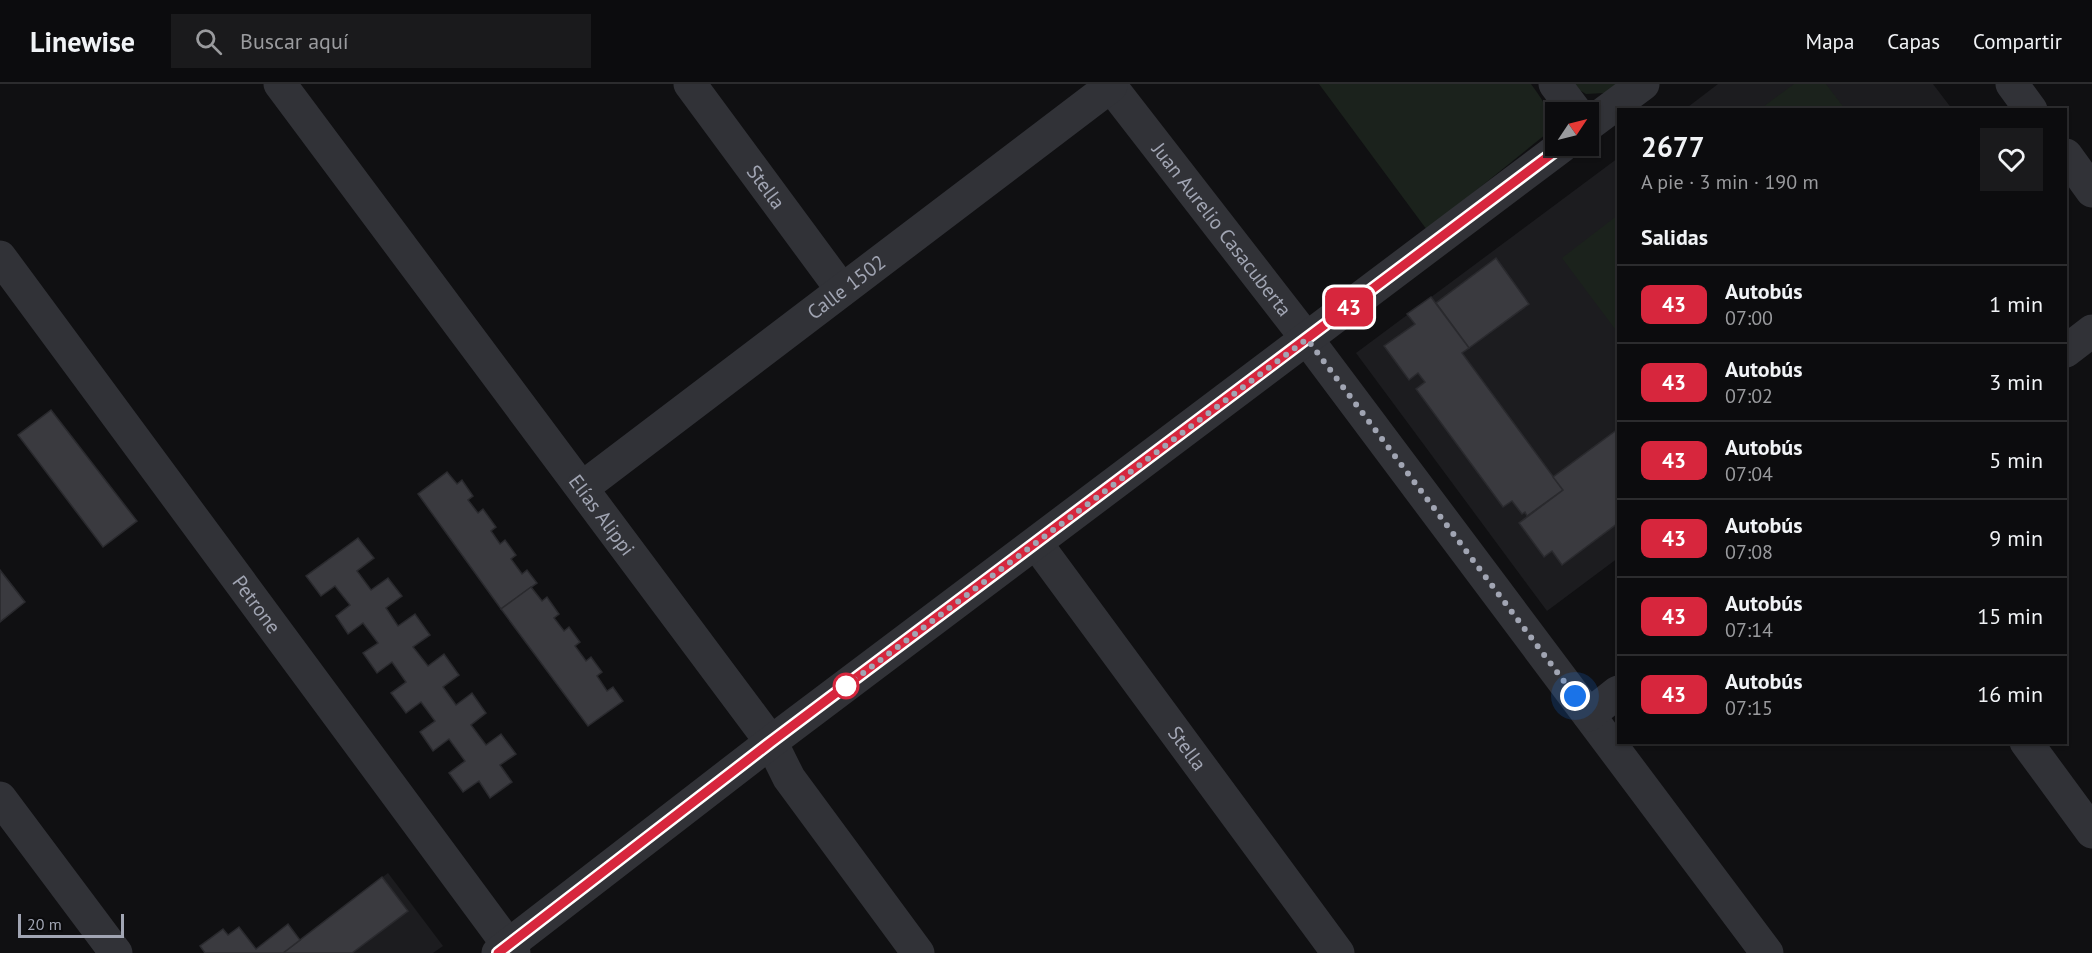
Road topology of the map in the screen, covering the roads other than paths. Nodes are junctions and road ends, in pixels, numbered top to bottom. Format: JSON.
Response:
{"nodes":[{"id":1,"x":280,"y":84,"type":"edge"},
{"id":2,"x":690,"y":84,"type":"edge"},
{"id":3,"x":1554,"y":84,"type":"edge"},
{"id":4,"x":1643,"y":84,"type":"edge"},
{"id":5,"x":2012,"y":84,"type":"edge"},
{"id":6,"x":1110,"y":85,"type":"edge"},
{"id":7,"x":1568,"y":102,"type":"edge"},
{"id":8,"x":2030,"y":108,"type":"edge"},
{"id":9,"x":1599,"y":117,"type":"edge"},
{"id":10,"x":1549,"y":156,"type":"edge"},
{"id":11,"x":2067,"y":156,"type":"edge"},
{"id":12,"x":2092,"y":191,"type":"edge"},
{"id":13,"x":0,"y":257,"type":"edge"},
{"id":14,"x":842,"y":290,"type":"junction"},
{"id":15,"x":2092,"y":331,"type":"edge"},
{"id":16,"x":1307,"y":339,"type":"junction"},
{"id":17,"x":2067,"y":350,"type":"edge"},
{"id":18,"x":582,"y":488,"type":"junction"},
{"id":19,"x":1036,"y":543,"type":"junction"},
{"id":20,"x":1617,"y":693,"type":"edge"},
{"id":21,"x":1589,"y":715,"type":"junction"},
{"id":22,"x":771,"y":742,"type":"junction"},
{"id":23,"x":2027,"y":744,"type":"edge"},
{"id":24,"x":0,"y":798,"type":"edge"},
{"id":25,"x":2092,"y":832,"type":"edge"},
{"id":26,"x":507,"y":950,"type":"edge"},
{"id":27,"x":116,"y":953,"type":"edge"},
{"id":28,"x":918,"y":953,"type":"edge"},
{"id":29,"x":1338,"y":953,"type":"edge"},
{"id":30,"x":1767,"y":953,"type":"edge"}],
"edges":[{"from":1,"to":18,"type":"street","name":"Elías Alippi"},
{"from":2,"to":14,"type":"street","name":"Stella"},
{"from":3,"to":7,"type":"street"},
{"from":4,"to":9,"type":"street"},
{"from":5,"to":8,"type":"street"},
{"from":6,"to":14,"type":"street","name":"Calle 1502"},
{"from":6,"to":16,"type":"street","name":"Juan Aurelio Casacuberta"},
{"from":10,"to":16,"type":"street"},
{"from":11,"to":12,"type":"street"},
{"from":13,"to":26,"type":"street","name":"Petrone"},
{"from":14,"to":18,"type":"street","name":"Calle 1502"},
{"from":15,"to":17,"type":"street"},
{"from":16,"to":19,"type":"street"},
{"from":16,"to":21,"type":"street","name":"Juan Aurelio Casacuberta"},
{"from":18,"to":22,"type":"street","name":"Elías Alippi"},
{"from":19,"to":22,"type":"street"},
{"from":19,"to":29,"type":"street","name":"Stella"},
{"from":20,"to":21,"type":"street"},
{"from":21,"to":30,"type":"street","name":"Juan Aurelio Casacuberta"},
{"from":22,"to":26,"type":"street"},
{"from":22,"to":28,"type":"street","name":"Elías Alippi"},
{"from":23,"to":25,"type":"street"},
{"from":24,"to":27,"type":"street"}]}
